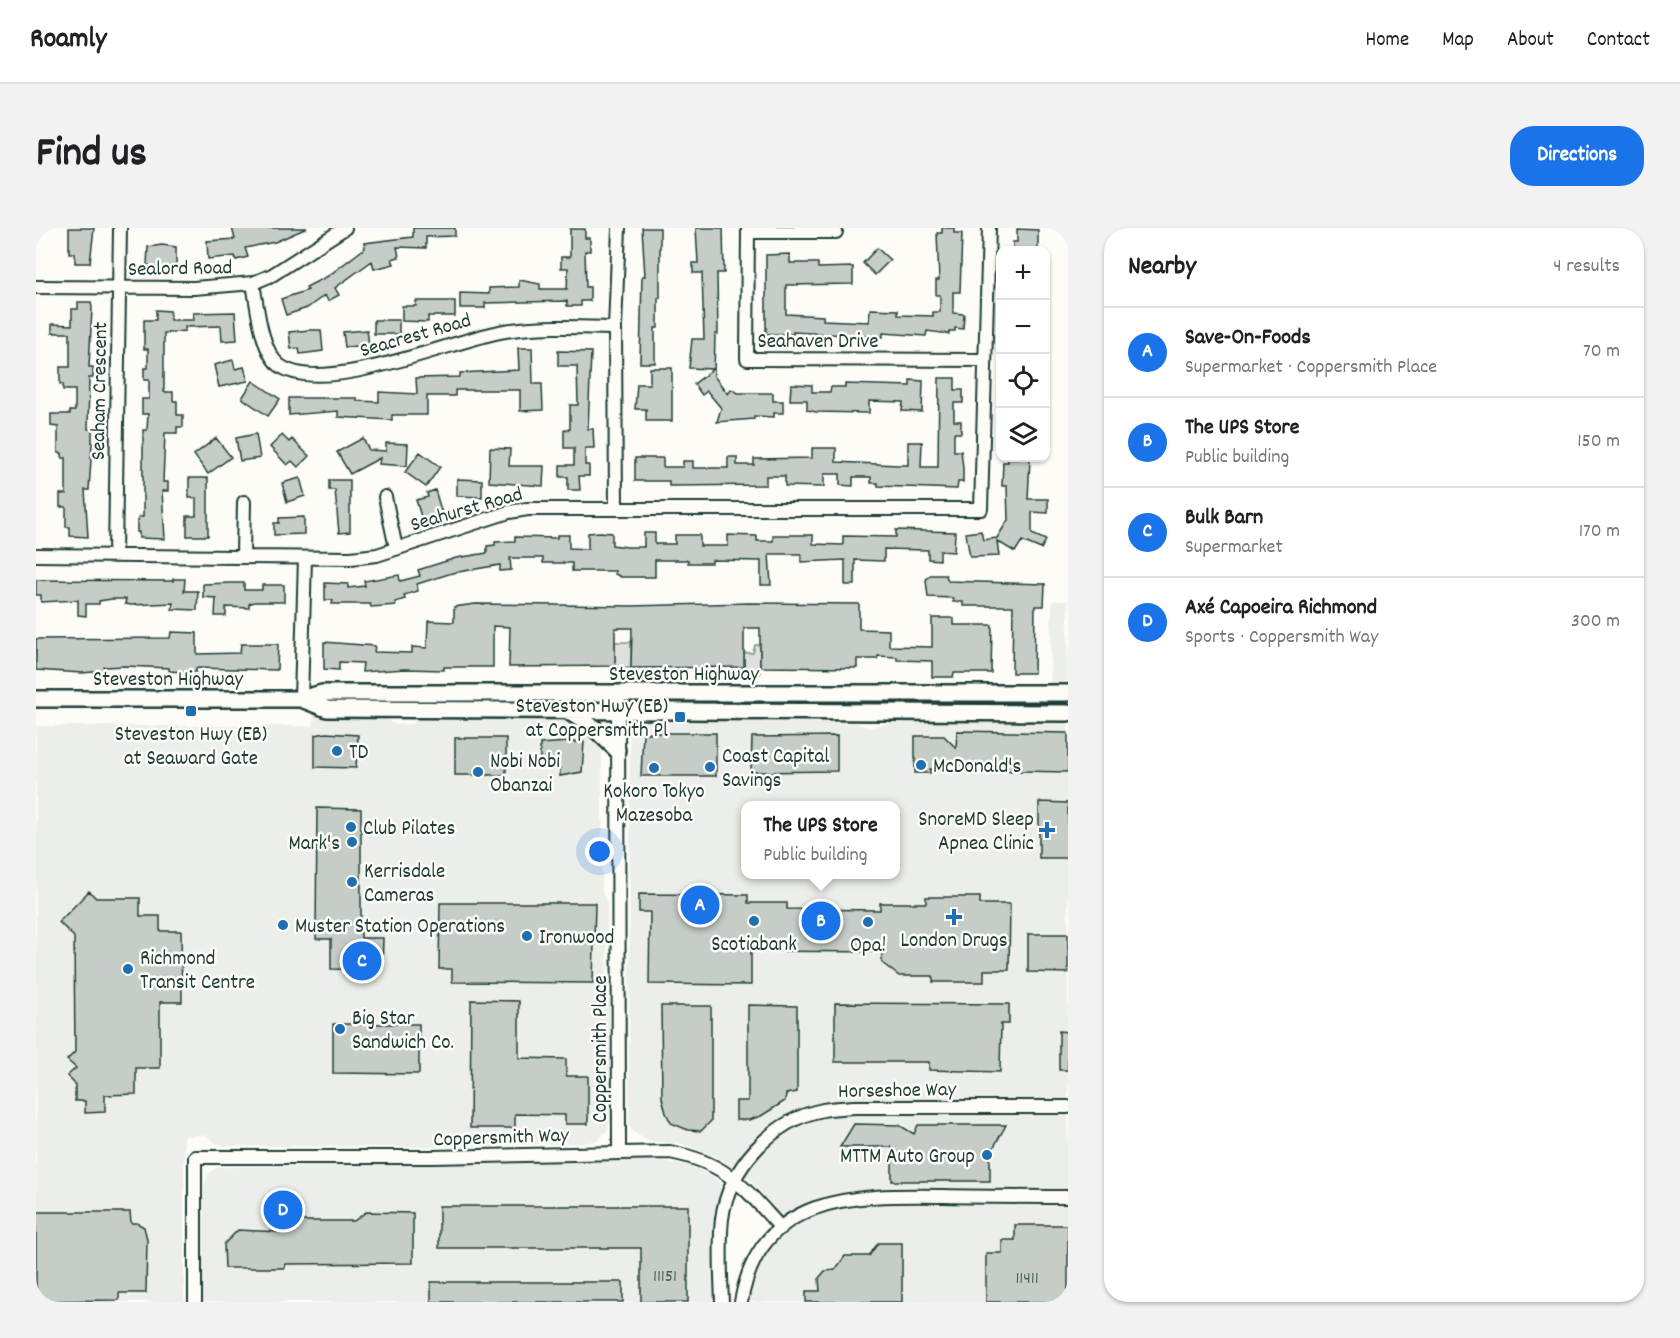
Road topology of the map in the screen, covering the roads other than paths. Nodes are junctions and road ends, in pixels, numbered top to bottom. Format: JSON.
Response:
{"nodes":[{"id":1,"x":120,"y":228,"type":"edge"},
{"id":2,"x":345,"y":228,"type":"edge"},
{"id":3,"x":619,"y":228,"type":"edge"},
{"id":4,"x":989,"y":228,"type":"edge"},
{"id":5,"x":748,"y":230,"type":"edge"},
{"id":6,"x":836,"y":232,"type":"dead end"},
{"id":7,"x":253,"y":283,"type":"junction"},
{"id":8,"x":36,"y":287,"type":"edge"},
{"id":9,"x":119,"y":287,"type":"junction"},
{"id":10,"x":615,"y":328,"type":"junction"},
{"id":11,"x":984,"y":360,"type":"junction"},
{"id":12,"x":385,"y":497,"type":"dead end"},
{"id":13,"x":244,"y":502,"type":"dead end"},
{"id":14,"x":616,"y":509,"type":"junction"},
{"id":15,"x":396,"y":548,"type":"junction"},
{"id":16,"x":36,"y":555,"type":"edge"},
{"id":17,"x":115,"y":555,"type":"junction"},
{"id":18,"x":243,"y":556,"type":"junction"},
{"id":19,"x":305,"y":558,"type":"junction"},
{"id":20,"x":1068,"y":693,"type":"edge"},
{"id":21,"x":618,"y":694,"type":"junction"},
{"id":22,"x":36,"y":699,"type":"edge"},
{"id":23,"x":301,"y":699,"type":"junction"},
{"id":24,"x":1068,"y":703,"type":"edge"},
{"id":25,"x":566,"y":710,"type":"junction"},
{"id":26,"x":618,"y":711,"type":"junction"},
{"id":27,"x":996,"y":711,"type":"junction"},
{"id":28,"x":1068,"y":713,"type":"edge"},
{"id":29,"x":617,"y":750,"type":"junction"},
{"id":30,"x":1068,"y":1107,"type":"edge"},
{"id":31,"x":619,"y":1152,"type":"junction"},
{"id":32,"x":734,"y":1177,"type":"junction"},
{"id":33,"x":1068,"y":1197,"type":"edge"},
{"id":34,"x":781,"y":1228,"type":"junction"},
{"id":35,"x":195,"y":1302,"type":"edge"},
{"id":36,"x":722,"y":1302,"type":"edge"},
{"id":37,"x":741,"y":1302,"type":"edge"}],
"edges":[{"from":1,"to":9,"type":"street","name":"Seaham Crescent"},
{"from":2,"to":7,"type":"street","name":"Sealord Road"},
{"from":3,"to":10,"type":"street"},
{"from":4,"to":11,"type":"street"},
{"from":5,"to":6,"type":"street"},
{"from":5,"to":11,"type":"street","name":"Seahaven Drive"},
{"from":7,"to":9,"type":"street","name":"Sealord Road"},
{"from":7,"to":10,"type":"street","name":"Seacrest Road"},
{"from":8,"to":9,"type":"street","name":"Sealord Road"},
{"from":9,"to":17,"type":"street","name":"Seaham Crescent"},
{"from":10,"to":14,"type":"street"},
{"from":11,"to":14,"type":"street","name":"Seahurst Road"},
{"from":12,"to":15,"type":"street"},
{"from":13,"to":18,"type":"street"},
{"from":14,"to":15,"type":"street","name":"Seahurst Road"},
{"from":15,"to":19,"type":"street","name":"Seahurst Road"},
{"from":16,"to":17,"type":"street","name":"Seahurst Road"},
{"from":17,"to":18,"type":"street","name":"Seahurst Road"},
{"from":18,"to":19,"type":"street","name":"Seahurst Road"},
{"from":19,"to":23,"type":"street"},
{"from":20,"to":21,"type":"main road","name":"Steveston Highway"},
{"from":21,"to":23,"type":"main road","name":"Steveston Highway"},
{"from":21,"to":26,"type":"street","name":"Coppersmith Place"},
{"from":22,"to":23,"type":"main road","name":"Steveston Highway"},
{"from":23,"to":25,"type":"main road","name":"Steveston Highway"},
{"from":24,"to":27,"type":"main road","name":"Steveston Highway"},
{"from":25,"to":26,"type":"main road","name":"Steveston Highway"},
{"from":25,"to":29,"type":"main road"},
{"from":26,"to":27,"type":"main road","name":"Steveston Highway"},
{"from":26,"to":29,"type":"street","name":"Coppersmith Place"},
{"from":27,"to":28,"type":"main road","name":"Steveston Highway"},
{"from":29,"to":31,"type":"street","name":"Coppersmith Place"},
{"from":30,"to":32,"type":"street","name":"Horseshoe Way"},
{"from":31,"to":32,"type":"street","name":"Coppersmith Way"},
{"from":31,"to":35,"type":"street","name":"Coppersmith Way"},
{"from":32,"to":34,"type":"street","name":"Coppersmith Way"},
{"from":32,"to":36,"type":"street","name":"Horseshoe Way"},
{"from":33,"to":34,"type":"street"},
{"from":34,"to":37,"type":"street"}]}
